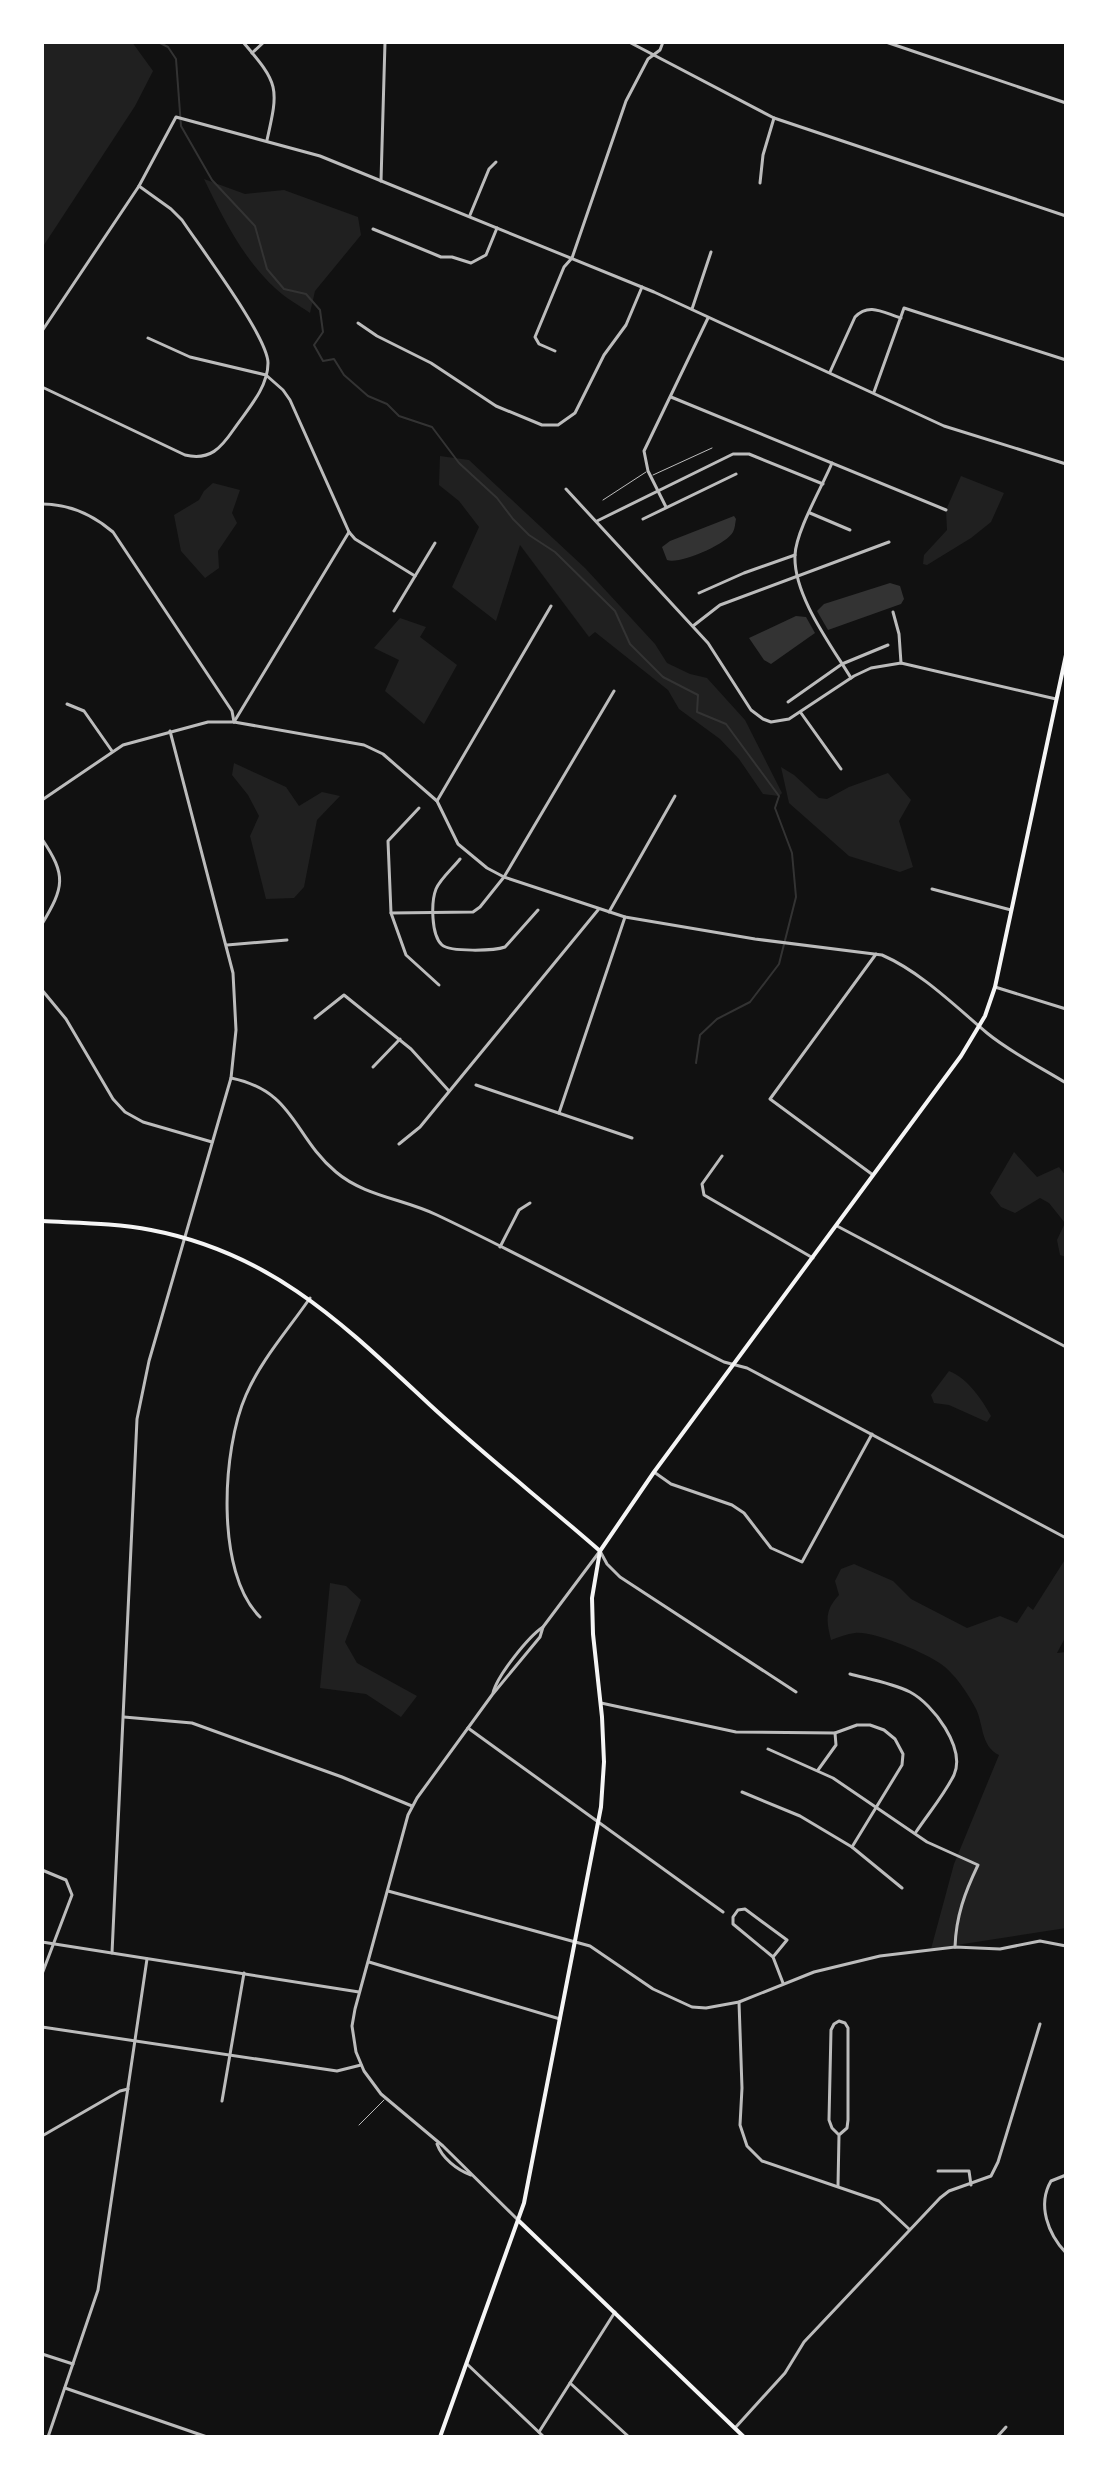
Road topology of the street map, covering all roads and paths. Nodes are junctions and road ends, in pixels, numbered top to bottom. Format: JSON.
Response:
{"nodes":[{"id":1,"x":243,"y":42,"type":"edge"},
{"id":2,"x":264,"y":42,"type":"edge"},
{"id":3,"x":385,"y":42,"type":"edge"},
{"id":4,"x":629,"y":42,"type":"edge"},
{"id":5,"x":663,"y":42,"type":"edge"},
{"id":6,"x":886,"y":42,"type":"edge"},
{"id":7,"x":252,"y":53,"type":"junction"},
{"id":8,"x":653,"y":55,"type":"junction"},
{"id":9,"x":1066,"y":103,"type":"edge"},
{"id":10,"x":774,"y":118,"type":"junction"},
{"id":11,"x":267,"y":140,"type":"junction"},
{"id":12,"x":496,"y":162,"type":"dead end"},
{"id":13,"x":381,"y":181,"type":"junction"},
{"id":14,"x":760,"y":183,"type":"dead end"},
{"id":15,"x":139,"y":186,"type":"junction"},
{"id":16,"x":1066,"y":216,"type":"edge"},
{"id":17,"x":470,"y":217,"type":"junction"},
{"id":18,"x":497,"y":228,"type":"junction"},
{"id":19,"x":373,"y":229,"type":"dead end"},
{"id":20,"x":711,"y":252,"type":"dead end"},
{"id":21,"x":572,"y":258,"type":"junction"},
{"id":22,"x":642,"y":287,"type":"junction"},
{"id":23,"x":692,"y":309,"type":"junction"},
{"id":24,"x":708,"y":316,"type":"junction"},
{"id":25,"x":901,"y":318,"type":"junction"},
{"id":26,"x":358,"y":323,"type":"dead end"},
{"id":27,"x":42,"y":331,"type":"edge"},
{"id":28,"x":148,"y":338,"type":"dead end"},
{"id":29,"x":555,"y":351,"type":"dead end"},
{"id":30,"x":1066,"y":360,"type":"edge"},
{"id":31,"x":830,"y":372,"type":"junction"},
{"id":32,"x":266,"y":375,"type":"junction"},
{"id":33,"x":42,"y":387,"type":"edge"},
{"id":34,"x":874,"y":392,"type":"junction"},
{"id":35,"x":671,"y":397,"type":"junction"},
{"id":36,"x":712,"y":448,"type":"dead end"},
{"id":37,"x":832,"y":463,"type":"junction"},
{"id":38,"x":1066,"y":464,"type":"edge"},
{"id":39,"x":649,"y":474,"type":"junction"},
{"id":40,"x":736,"y":474,"type":"dead end"},
{"id":41,"x":823,"y":484,"type":"junction"},
{"id":42,"x":566,"y":489,"type":"dead end"},
{"id":43,"x":657,"y":490,"type":"junction"},
{"id":44,"x":603,"y":500,"type":"dead end"},
{"id":45,"x":42,"y":504,"type":"edge"},
{"id":46,"x":666,"y":507,"type":"junction"},
{"id":47,"x":946,"y":510,"type":"dead end"},
{"id":48,"x":810,"y":513,"type":"junction"},
{"id":49,"x":643,"y":519,"type":"dead end"},
{"id":50,"x":597,"y":521,"type":"junction"},
{"id":51,"x":850,"y":530,"type":"dead end"},
{"id":52,"x":349,"y":532,"type":"junction"},
{"id":53,"x":889,"y":542,"type":"dead end"},
{"id":54,"x":435,"y":543,"type":"dead end"},
{"id":55,"x":795,"y":555,"type":"junction"},
{"id":56,"x":798,"y":575,"type":"junction"},
{"id":57,"x":415,"y":576,"type":"junction"},
{"id":58,"x":699,"y":593,"type":"dead end"},
{"id":59,"x":551,"y":606,"type":"dead end"},
{"id":60,"x":394,"y":611,"type":"dead end"},
{"id":61,"x":893,"y":612,"type":"dead end"},
{"id":62,"x":693,"y":626,"type":"junction"},
{"id":63,"x":888,"y":645,"type":"dead end"},
{"id":64,"x":1066,"y":655,"type":"edge"},
{"id":65,"x":901,"y":663,"type":"junction"},
{"id":66,"x":842,"y":664,"type":"junction"},
{"id":67,"x":851,"y":678,"type":"junction"},
{"id":68,"x":614,"y":691,"type":"dead end"},
{"id":69,"x":1056,"y":699,"type":"junction"},
{"id":70,"x":788,"y":702,"type":"dead end"},
{"id":71,"x":67,"y":704,"type":"dead end"},
{"id":72,"x":801,"y":713,"type":"junction"},
{"id":73,"x":234,"y":722,"type":"junction"},
{"id":74,"x":170,"y":731,"type":"junction"},
{"id":75,"x":112,"y":751,"type":"junction"},
{"id":76,"x":841,"y":769,"type":"dead end"},
{"id":77,"x":675,"y":796,"type":"dead end"},
{"id":78,"x":42,"y":800,"type":"edge"},
{"id":79,"x":437,"y":801,"type":"junction"},
{"id":80,"x":419,"y":808,"type":"dead end"},
{"id":81,"x":42,"y":839,"type":"edge"},
{"id":82,"x":460,"y":859,"type":"dead end"},
{"id":83,"x":504,"y":877,"type":"junction"},
{"id":84,"x":932,"y":889,"type":"dead end"},
{"id":85,"x":538,"y":910,"type":"dead end"},
{"id":86,"x":598,"y":910,"type":"junction"},
{"id":87,"x":1011,"y":910,"type":"junction"},
{"id":88,"x":609,"y":912,"type":"junction"},
{"id":89,"x":391,"y":913,"type":"junction"},
{"id":90,"x":433,"y":914,"type":"junction"},
{"id":91,"x":625,"y":917,"type":"junction"},
{"id":92,"x":42,"y":924,"type":"edge"},
{"id":93,"x":287,"y":940,"type":"dead end"},
{"id":94,"x":227,"y":945,"type":"junction"},
{"id":95,"x":876,"y":954,"type":"junction"},
{"id":96,"x":439,"y":985,"type":"dead end"},
{"id":97,"x":995,"y":987,"type":"junction"},
{"id":98,"x":42,"y":990,"type":"edge"},
{"id":99,"x":1066,"y":1009,"type":"edge"},
{"id":100,"x":315,"y":1018,"type":"dead end"},
{"id":101,"x":980,"y":1026,"type":"junction"},
{"id":102,"x":400,"y":1039,"type":"junction"},
{"id":103,"x":373,"y":1067,"type":"dead end"},
{"id":104,"x":231,"y":1078,"type":"junction"},
{"id":105,"x":1066,"y":1083,"type":"edge"},
{"id":106,"x":476,"y":1085,"type":"dead end"},
{"id":107,"x":449,"y":1091,"type":"junction"},
{"id":108,"x":559,"y":1113,"type":"junction"},
{"id":109,"x":632,"y":1138,"type":"dead end"},
{"id":110,"x":212,"y":1142,"type":"junction"},
{"id":111,"x":399,"y":1144,"type":"dead end"},
{"id":112,"x":722,"y":1156,"type":"dead end"},
{"id":113,"x":873,"y":1175,"type":"junction"},
{"id":114,"x":530,"y":1203,"type":"dead end"},
{"id":115,"x":42,"y":1221,"type":"edge"},
{"id":116,"x":837,"y":1226,"type":"junction"},
{"id":117,"x":184,"y":1238,"type":"junction"},
{"id":118,"x":500,"y":1247,"type":"junction"},
{"id":119,"x":813,"y":1258,"type":"junction"},
{"id":120,"x":310,"y":1298,"type":"junction"},
{"id":121,"x":1066,"y":1347,"type":"edge"},
{"id":122,"x":734,"y":1365,"type":"junction"},
{"id":123,"x":872,"y":1434,"type":"junction"},
{"id":124,"x":654,"y":1472,"type":"junction"},
{"id":125,"x":1066,"y":1538,"type":"edge"},
{"id":126,"x":600,"y":1551,"type":"junction"},
{"id":127,"x":260,"y":1617,"type":"dead end"},
{"id":128,"x":850,"y":1674,"type":"dead end"},
{"id":129,"x":796,"y":1692,"type":"dead end"},
{"id":130,"x":601,"y":1703,"type":"junction"},
{"id":131,"x":122,"y":1717,"type":"junction"},
{"id":132,"x":468,"y":1728,"type":"junction"},
{"id":133,"x":835,"y":1733,"type":"junction"},
{"id":134,"x":768,"y":1749,"type":"dead end"},
{"id":135,"x":818,"y":1770,"type":"junction"},
{"id":136,"x":742,"y":1792,"type":"dead end"},
{"id":137,"x":412,"y":1806,"type":"junction"},
{"id":138,"x":876,"y":1807,"type":"junction"},
{"id":139,"x":598,"y":1822,"type":"junction"},
{"id":140,"x":916,"y":1832,"type":"junction"},
{"id":141,"x":852,"y":1847,"type":"junction"},
{"id":142,"x":42,"y":1870,"type":"edge"},
{"id":143,"x":902,"y":1888,"type":"dead end"},
{"id":144,"x":388,"y":1891,"type":"junction"},
{"id":145,"x":723,"y":1912,"type":"dead end"},
{"id":146,"x":575,"y":1941,"type":"junction"},
{"id":147,"x":42,"y":1942,"type":"edge"},
{"id":148,"x":53,"y":1944,"type":"junction"},
{"id":149,"x":1066,"y":1946,"type":"edge"},
{"id":150,"x":955,"y":1947,"type":"junction"},
{"id":151,"x":112,"y":1953,"type":"junction"},
{"id":152,"x":773,"y":1957,"type":"junction"},
{"id":153,"x":147,"y":1959,"type":"junction"},
{"id":154,"x":369,"y":1962,"type":"junction"},
{"id":155,"x":244,"y":1973,"type":"junction"},
{"id":156,"x":42,"y":1974,"type":"edge"},
{"id":157,"x":783,"y":1983,"type":"junction"},
{"id":158,"x":359,"y":1992,"type":"junction"},
{"id":159,"x":739,"y":2002,"type":"junction"},
{"id":160,"x":560,"y":2019,"type":"junction"},
{"id":161,"x":1040,"y":2024,"type":"dead end"},
{"id":162,"x":42,"y":2027,"type":"edge"},
{"id":163,"x":134,"y":2039,"type":"junction"},
{"id":164,"x":229,"y":2055,"type":"junction"},
{"id":165,"x":361,"y":2065,"type":"junction"},
{"id":166,"x":128,"y":2089,"type":"junction"},
{"id":167,"x":385,"y":2099,"type":"junction"},
{"id":168,"x":222,"y":2101,"type":"dead end"},
{"id":169,"x":359,"y":2125,"type":"dead end"},
{"id":170,"x":839,"y":2135,"type":"junction"},
{"id":171,"x":42,"y":2136,"type":"edge"},
{"id":172,"x":938,"y":2171,"type":"dead end"},
{"id":173,"x":1066,"y":2175,"type":"edge"},
{"id":174,"x":971,"y":2185,"type":"junction"},
{"id":175,"x":838,"y":2186,"type":"junction"},
{"id":176,"x":519,"y":2221,"type":"junction"},
{"id":177,"x":909,"y":2229,"type":"junction"},
{"id":178,"x":1066,"y":2253,"type":"edge"},
{"id":179,"x":615,"y":2312,"type":"junction"},
{"id":180,"x":42,"y":2354,"type":"edge"},
{"id":181,"x":73,"y":2364,"type":"junction"},
{"id":182,"x":467,"y":2364,"type":"junction"},
{"id":183,"x":570,"y":2383,"type":"junction"},
{"id":184,"x":65,"y":2388,"type":"junction"},
{"id":185,"x":1006,"y":2427,"type":"dead end"},
{"id":186,"x":735,"y":2428,"type":"junction"},
{"id":187,"x":539,"y":2432,"type":"junction"},
{"id":188,"x":48,"y":2437,"type":"edge"},
{"id":189,"x":207,"y":2437,"type":"edge"},
{"id":190,"x":440,"y":2437,"type":"edge"},
{"id":191,"x":544,"y":2437,"type":"edge"},
{"id":192,"x":629,"y":2437,"type":"edge"},
{"id":193,"x":744,"y":2437,"type":"edge"},
{"id":194,"x":997,"y":2437,"type":"edge"}],
"edges":[{"from":1,"to":7,"type":"street"},
{"from":2,"to":7,"type":"street"},
{"from":3,"to":13,"type":"street"},
{"from":4,"to":8,"type":"street"},
{"from":5,"to":8,"type":"street"},
{"from":6,"to":9,"type":"street"},
{"from":7,"to":11,"type":"street"},
{"from":8,"to":10,"type":"street"},
{"from":8,"to":21,"type":"street"},
{"from":10,"to":14,"type":"street"},
{"from":10,"to":16,"type":"street"},
{"from":11,"to":13,"type":"street"},
{"from":11,"to":15,"type":"street"},
{"from":12,"to":17,"type":"street"},
{"from":13,"to":17,"type":"street"},
{"from":15,"to":27,"type":"street"},
{"from":15,"to":32,"type":"street"},
{"from":17,"to":18,"type":"street"},
{"from":18,"to":19,"type":"street"},
{"from":18,"to":21,"type":"street"},
{"from":20,"to":23,"type":"street"},
{"from":21,"to":22,"type":"street"},
{"from":21,"to":29,"type":"street"},
{"from":22,"to":23,"type":"street"},
{"from":22,"to":26,"type":"street"},
{"from":23,"to":24,"type":"street"},
{"from":24,"to":31,"type":"street"},
{"from":24,"to":35,"type":"street"},
{"from":25,"to":30,"type":"street"},
{"from":25,"to":31,"type":"street"},
{"from":25,"to":34,"type":"street"},
{"from":28,"to":32,"type":"street"},
{"from":31,"to":34,"type":"street"},
{"from":32,"to":33,"type":"street"},
{"from":32,"to":52,"type":"street"},
{"from":34,"to":38,"type":"street"},
{"from":35,"to":37,"type":"street"},
{"from":35,"to":39,"type":"street"},
{"from":36,"to":39,"type":"lane"},
{"from":37,"to":41,"type":"street"},
{"from":37,"to":47,"type":"street"},
{"from":39,"to":43,"type":"street"},
{"from":39,"to":44,"type":"lane"},
{"from":40,"to":46,"type":"street"},
{"from":41,"to":43,"type":"street"},
{"from":41,"to":48,"type":"street"},
{"from":42,"to":50,"type":"street"},
{"from":43,"to":46,"type":"street"},
{"from":43,"to":50,"type":"street"},
{"from":45,"to":73,"type":"street"},
{"from":46,"to":49,"type":"street"},
{"from":48,"to":51,"type":"street"},
{"from":48,"to":55,"type":"street"},
{"from":50,"to":62,"type":"street"},
{"from":52,"to":57,"type":"street"},
{"from":52,"to":73,"type":"street"},
{"from":53,"to":56,"type":"street"},
{"from":54,"to":57,"type":"street"},
{"from":55,"to":56,"type":"street"},
{"from":55,"to":58,"type":"street"},
{"from":56,"to":62,"type":"street"},
{"from":56,"to":66,"type":"street"},
{"from":57,"to":60,"type":"street"},
{"from":59,"to":79,"type":"street"},
{"from":61,"to":65,"type":"street"},
{"from":62,"to":72,"type":"street"},
{"from":63,"to":66,"type":"street"},
{"from":64,"to":69,"type":"main road"},
{"from":65,"to":67,"type":"street"},
{"from":65,"to":69,"type":"street"},
{"from":66,"to":67,"type":"street"},
{"from":66,"to":70,"type":"street"},
{"from":67,"to":72,"type":"street"},
{"from":68,"to":83,"type":"street"},
{"from":69,"to":87,"type":"main road"},
{"from":71,"to":75,"type":"street"},
{"from":72,"to":76,"type":"street"},
{"from":73,"to":74,"type":"street"},
{"from":73,"to":79,"type":"street"},
{"from":74,"to":75,"type":"street"},
{"from":74,"to":94,"type":"street"},
{"from":75,"to":78,"type":"street"},
{"from":77,"to":88,"type":"street"},
{"from":79,"to":83,"type":"street"},
{"from":80,"to":89,"type":"street"},
{"from":81,"to":92,"type":"street"},
{"from":82,"to":90,"type":"street"},
{"from":83,"to":86,"type":"street"},
{"from":83,"to":90,"type":"street"},
{"from":84,"to":87,"type":"street"},
{"from":85,"to":90,"type":"street"},
{"from":86,"to":88,"type":"street"},
{"from":86,"to":107,"type":"street"},
{"from":87,"to":97,"type":"main road"},
{"from":88,"to":91,"type":"street"},
{"from":89,"to":90,"type":"street"},
{"from":89,"to":96,"type":"street"},
{"from":91,"to":95,"type":"street"},
{"from":91,"to":108,"type":"street"},
{"from":93,"to":94,"type":"street"},
{"from":94,"to":104,"type":"street"},
{"from":95,"to":101,"type":"street"},
{"from":95,"to":113,"type":"street"},
{"from":97,"to":99,"type":"street"},
{"from":97,"to":101,"type":"main road"},
{"from":98,"to":110,"type":"street"},
{"from":100,"to":102,"type":"street"},
{"from":101,"to":105,"type":"street"},
{"from":101,"to":113,"type":"main road"},
{"from":102,"to":103,"type":"street"},
{"from":102,"to":107,"type":"street"},
{"from":104,"to":110,"type":"street"},
{"from":104,"to":118,"type":"street"},
{"from":106,"to":108,"type":"street"},
{"from":107,"to":111,"type":"street"},
{"from":108,"to":109,"type":"street"},
{"from":110,"to":117,"type":"street"},
{"from":112,"to":119,"type":"street"},
{"from":113,"to":116,"type":"main road"},
{"from":114,"to":118,"type":"street"},
{"from":115,"to":117,"type":"main road"},
{"from":116,"to":119,"type":"main road"},
{"from":116,"to":121,"type":"street"},
{"from":117,"to":120,"type":"main road"},
{"from":117,"to":131,"type":"street"},
{"from":118,"to":122,"type":"street"},
{"from":119,"to":122,"type":"main road"},
{"from":120,"to":126,"type":"main road"},
{"from":120,"to":127,"type":"street"},
{"from":122,"to":123,"type":"street"},
{"from":122,"to":124,"type":"main road"},
{"from":123,"to":124,"type":"street"},
{"from":123,"to":125,"type":"street"},
{"from":124,"to":126,"type":"main road"},
{"from":126,"to":129,"type":"street"},
{"from":126,"to":130,"type":"main road"},
{"from":126,"to":132,"type":"street"},
{"from":128,"to":140,"type":"street"},
{"from":130,"to":133,"type":"street"},
{"from":130,"to":139,"type":"main road"},
{"from":131,"to":137,"type":"street"},
{"from":131,"to":151,"type":"street"},
{"from":132,"to":137,"type":"street"},
{"from":132,"to":139,"type":"street"},
{"from":133,"to":135,"type":"street"},
{"from":133,"to":138,"type":"street"},
{"from":134,"to":135,"type":"street"},
{"from":135,"to":138,"type":"street"},
{"from":136,"to":141,"type":"street"},
{"from":137,"to":144,"type":"street"},
{"from":138,"to":140,"type":"street"},
{"from":138,"to":141,"type":"street"},
{"from":139,"to":145,"type":"street"},
{"from":139,"to":146,"type":"main road"},
{"from":140,"to":150,"type":"street"},
{"from":141,"to":143,"type":"street"},
{"from":142,"to":148,"type":"street"},
{"from":144,"to":146,"type":"street"},
{"from":144,"to":154,"type":"street"},
{"from":146,"to":159,"type":"street"},
{"from":146,"to":160,"type":"main road"},
{"from":147,"to":148,"type":"street"},
{"from":148,"to":151,"type":"street"},
{"from":148,"to":156,"type":"street"},
{"from":149,"to":150,"type":"street"},
{"from":150,"to":157,"type":"street"},
{"from":151,"to":153,"type":"street"},
{"from":152,"to":152,"type":"street"},
{"from":152,"to":157,"type":"street"},
{"from":153,"to":155,"type":"street"},
{"from":153,"to":163,"type":"street"},
{"from":154,"to":158,"type":"street"},
{"from":154,"to":160,"type":"street"},
{"from":155,"to":158,"type":"street"},
{"from":155,"to":164,"type":"street"},
{"from":157,"to":159,"type":"street"},
{"from":158,"to":165,"type":"street"},
{"from":159,"to":175,"type":"street"},
{"from":160,"to":176,"type":"main road"},
{"from":161,"to":174,"type":"street"},
{"from":162,"to":163,"type":"street"},
{"from":163,"to":164,"type":"street"},
{"from":163,"to":166,"type":"street"},
{"from":164,"to":165,"type":"street"},
{"from":164,"to":168,"type":"street"},
{"from":165,"to":167,"type":"street"},
{"from":166,"to":171,"type":"street"},
{"from":166,"to":181,"type":"street"},
{"from":167,"to":169,"type":"lane"},
{"from":167,"to":176,"type":"street"},
{"from":170,"to":170,"type":"street"},
{"from":170,"to":175,"type":"street"},
{"from":172,"to":174,"type":"street"},
{"from":173,"to":178,"type":"street"},
{"from":174,"to":177,"type":"street"},
{"from":175,"to":177,"type":"street"},
{"from":176,"to":179,"type":"main road"},
{"from":176,"to":182,"type":"main road"},
{"from":177,"to":186,"type":"street"},
{"from":179,"to":183,"type":"street"},
{"from":179,"to":186,"type":"main road"},
{"from":180,"to":181,"type":"street"},
{"from":181,"to":184,"type":"street"},
{"from":182,"to":187,"type":"street"},
{"from":182,"to":190,"type":"main road"},
{"from":183,"to":187,"type":"street"},
{"from":183,"to":192,"type":"street"},
{"from":184,"to":188,"type":"street"},
{"from":184,"to":189,"type":"street"},
{"from":185,"to":194,"type":"street"},
{"from":186,"to":193,"type":"main road"},
{"from":187,"to":191,"type":"street"}]}
